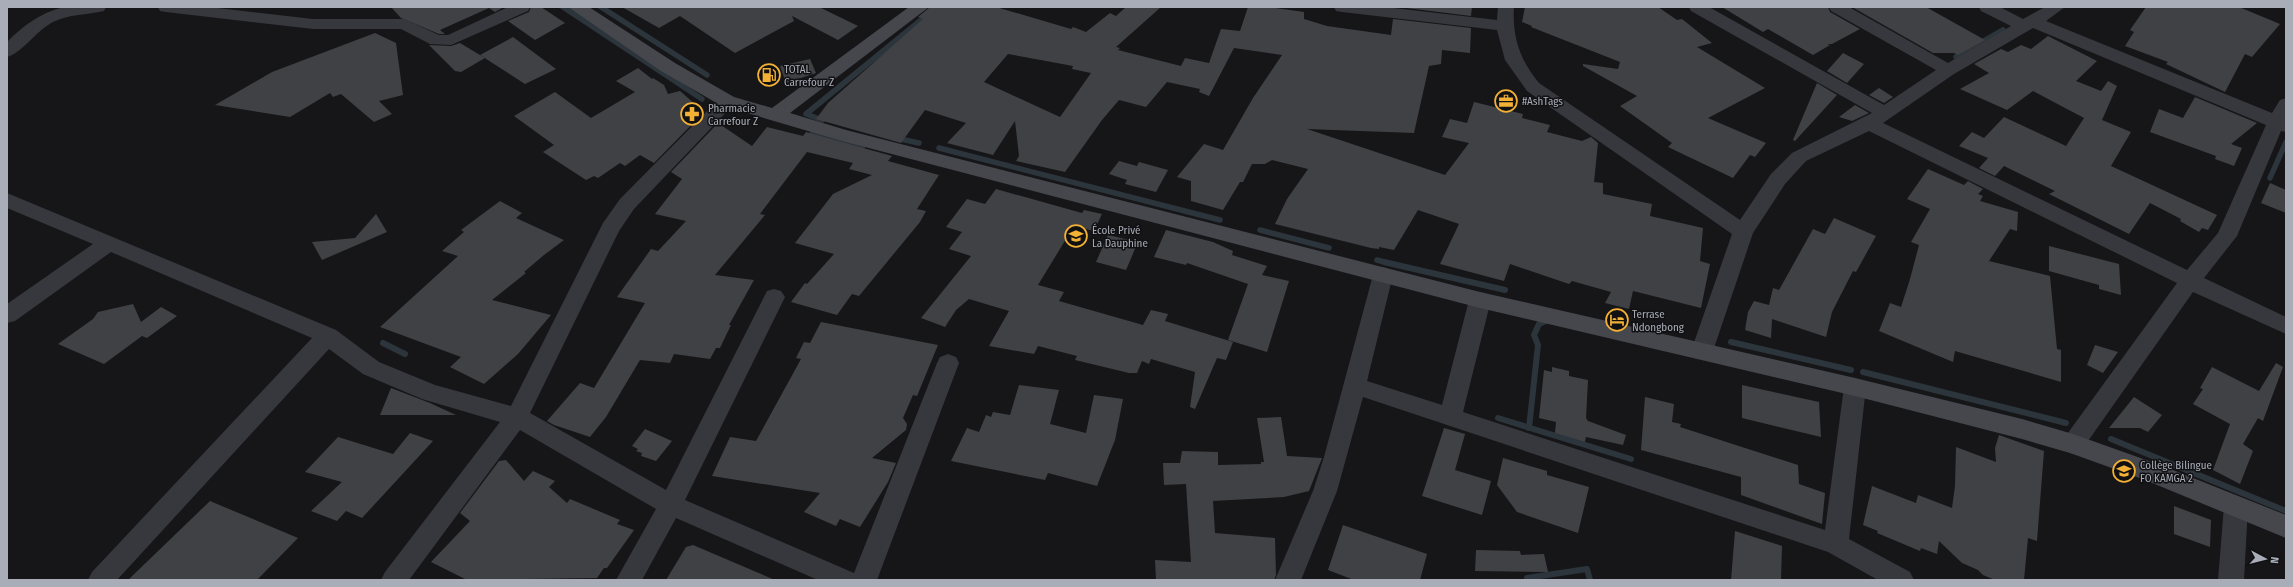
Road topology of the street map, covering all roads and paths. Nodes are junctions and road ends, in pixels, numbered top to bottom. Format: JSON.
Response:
{"nodes":[{"id":1,"x":98,"y":7,"type":"edge"},
{"id":2,"x":166,"y":7,"type":"edge"},
{"id":3,"x":522,"y":7,"type":"edge"},
{"id":4,"x":577,"y":7,"type":"edge"},
{"id":5,"x":920,"y":7,"type":"edge"},
{"id":6,"x":1342,"y":7,"type":"edge"},
{"id":7,"x":1506,"y":7,"type":"edge"},
{"id":8,"x":1697,"y":7,"type":"edge"},
{"id":9,"x":1837,"y":7,"type":"edge"},
{"id":10,"x":1987,"y":7,"type":"edge"},
{"id":11,"x":2057,"y":7,"type":"edge"},
{"id":12,"x":2027,"y":24,"type":"junction"},
{"id":13,"x":1504,"y":26,"type":"junction"},
{"id":14,"x":7,"y":52,"type":"edge"},
{"id":15,"x":1948,"y":70,"type":"junction"},
{"id":16,"x":727,"y":101,"type":"junction"},
{"id":17,"x":776,"y":114,"type":"junction"},
{"id":18,"x":2283,"y":117,"type":"edge"},
{"id":19,"x":1877,"y":118,"type":"junction"},
{"id":20,"x":7,"y":200,"type":"edge"},
{"id":21,"x":1743,"y":232,"type":"junction"},
{"id":22,"x":109,"y":243,"type":"junction"},
{"id":23,"x":1383,"y":275,"type":"junction"},
{"id":24,"x":2189,"y":282,"type":"junction"},
{"id":25,"x":774,"y":297,"type":"dead end"},
{"id":26,"x":1480,"y":300,"type":"junction"},
{"id":27,"x":7,"y":315,"type":"edge"},
{"id":28,"x":2286,"y":326,"type":"edge"},
{"id":29,"x":328,"y":336,"type":"junction"},
{"id":30,"x":1702,"y":352,"type":"junction"},
{"id":31,"x":948,"y":363,"type":"dead end"},
{"id":32,"x":1355,"y":386,"type":"junction"},
{"id":33,"x":1855,"y":387,"type":"junction"},
{"id":34,"x":517,"y":417,"type":"junction"},
{"id":35,"x":1450,"y":418,"type":"junction"},
{"id":36,"x":2073,"y":444,"type":"junction"},
{"id":37,"x":671,"y":505,"type":"junction"},
{"id":38,"x":2236,"y":506,"type":"junction"},
{"id":39,"x":2286,"y":527,"type":"edge"},
{"id":40,"x":1836,"y":544,"type":"junction"},
{"id":41,"x":101,"y":580,"type":"edge"},
{"id":42,"x":394,"y":580,"type":"edge"},
{"id":43,"x":629,"y":580,"type":"edge"},
{"id":44,"x":845,"y":580,"type":"edge"},
{"id":45,"x":864,"y":580,"type":"edge"},
{"id":46,"x":1288,"y":580,"type":"edge"},
{"id":47,"x":1901,"y":580,"type":"edge"},
{"id":48,"x":2231,"y":580,"type":"edge"}],
"edges":[{"from":1,"to":14,"type":"street"},
{"from":2,"to":3,"type":"street"},
{"from":4,"to":16,"type":"main road"},
{"from":5,"to":17,"type":"main road"},
{"from":6,"to":13,"type":"street"},
{"from":7,"to":13,"type":"street"},
{"from":8,"to":19,"type":"street"},
{"from":9,"to":15,"type":"street"},
{"from":10,"to":12,"type":"street"},
{"from":11,"to":12,"type":"street"},
{"from":12,"to":15,"type":"street"},
{"from":12,"to":18,"type":"street"},
{"from":13,"to":21,"type":"street"},
{"from":15,"to":19,"type":"street"},
{"from":16,"to":17,"type":"main road"},
{"from":16,"to":34,"type":"street"},
{"from":17,"to":23,"type":"main road"},
{"from":18,"to":24,"type":"street"},
{"from":19,"to":21,"type":"street"},
{"from":19,"to":24,"type":"street"},
{"from":20,"to":22,"type":"street"},
{"from":21,"to":30,"type":"street"},
{"from":22,"to":27,"type":"street"},
{"from":22,"to":29,"type":"street"},
{"from":23,"to":26,"type":"main road"},
{"from":23,"to":32,"type":"street"},
{"from":24,"to":28,"type":"street"},
{"from":24,"to":36,"type":"street"},
{"from":25,"to":37,"type":"street"},
{"from":26,"to":30,"type":"main road"},
{"from":26,"to":35,"type":"street"},
{"from":29,"to":34,"type":"street"},
{"from":29,"to":41,"type":"street"},
{"from":30,"to":33,"type":"main road"},
{"from":31,"to":45,"type":"street"},
{"from":32,"to":35,"type":"street"},
{"from":32,"to":46,"type":"street"},
{"from":33,"to":36,"type":"main road"},
{"from":33,"to":40,"type":"street"},
{"from":34,"to":37,"type":"street"},
{"from":34,"to":42,"type":"street"},
{"from":35,"to":40,"type":"street"},
{"from":36,"to":38,"type":"main road"},
{"from":37,"to":43,"type":"street"},
{"from":37,"to":44,"type":"street"},
{"from":38,"to":39,"type":"main road"},
{"from":38,"to":48,"type":"street"},
{"from":40,"to":47,"type":"street"}]}
